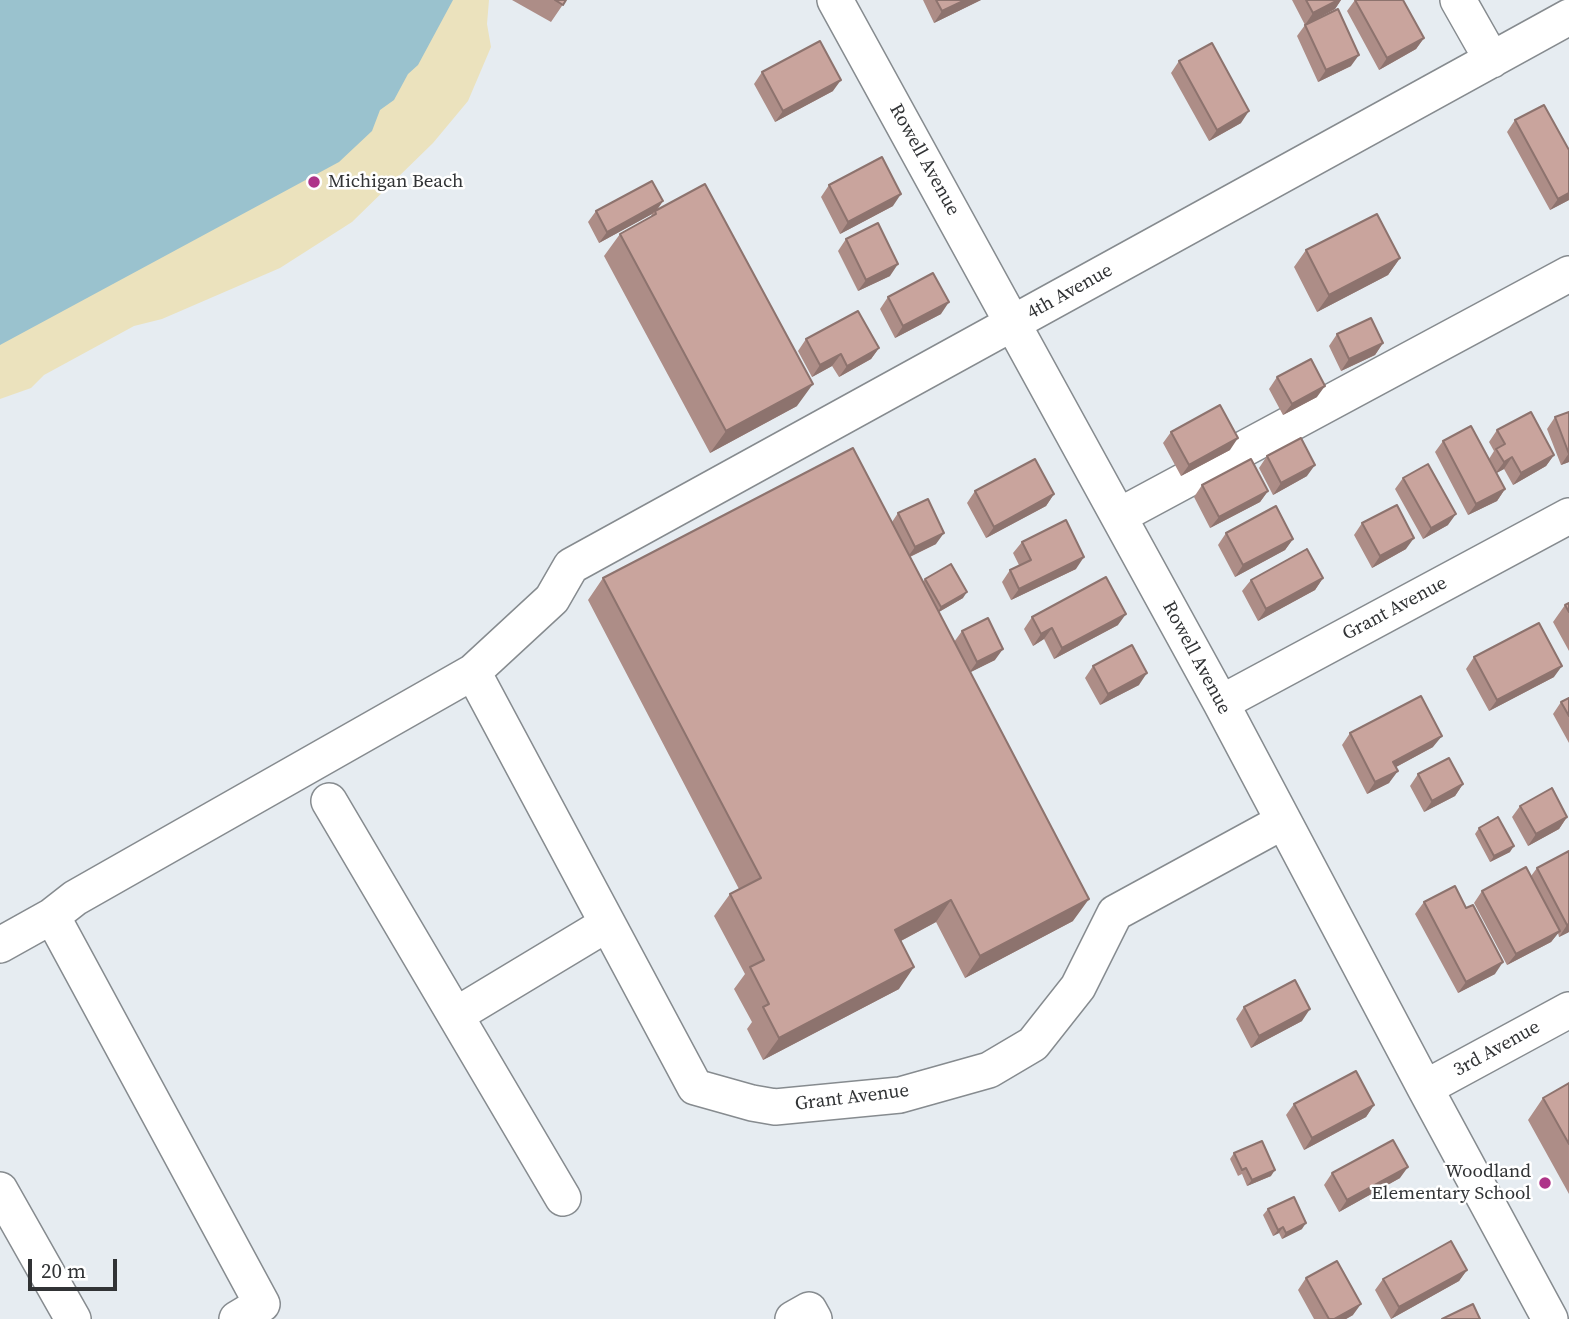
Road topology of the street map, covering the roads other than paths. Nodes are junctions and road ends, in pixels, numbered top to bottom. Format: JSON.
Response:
{"nodes":[{"id":1,"x":835,"y":0,"type":"edge"},
{"id":2,"x":1458,"y":0,"type":"edge"},
{"id":3,"x":1568,"y":19,"type":"edge"},
{"id":4,"x":1492,"y":60,"type":"junction"},
{"id":5,"x":1569,"y":274,"type":"edge"},
{"id":6,"x":1014,"y":323,"type":"junction"},
{"id":7,"x":1119,"y":516,"type":"junction"},
{"id":8,"x":1569,"y":516,"type":"edge"},
{"id":9,"x":473,"y":672,"type":"junction"},
{"id":10,"x":1222,"y":703,"type":"junction"},
{"id":11,"x":329,"y":801,"type":"dead end"},
{"id":12,"x":1282,"y":822,"type":"junction"},
{"id":13,"x":52,"y":916,"type":"junction"},
{"id":14,"x":607,"y":924,"type":"junction"},
{"id":15,"x":0,"y":945,"type":"edge"},
{"id":16,"x":1569,"y":1010,"type":"edge"},
{"id":17,"x":456,"y":1016,"type":"junction"},
{"id":18,"x":1425,"y":1088,"type":"junction"},
{"id":19,"x":0,"y":1190,"type":"edge"},
{"id":20,"x":563,"y":1198,"type":"dead end"},
{"id":21,"x":73,"y":1319,"type":"edge"},
{"id":22,"x":237,"y":1319,"type":"edge"},
{"id":23,"x":793,"y":1319,"type":"edge"},
{"id":24,"x":814,"y":1319,"type":"edge"},
{"id":25,"x":1550,"y":1319,"type":"edge"}],
"edges":[{"from":1,"to":6,"type":"street","name":"Rowell Avenue"},
{"from":2,"to":4,"type":"street"},
{"from":3,"to":4,"type":"street","name":"4th Avenue"},
{"from":4,"to":6,"type":"street","name":"4th Avenue"},
{"from":5,"to":7,"type":"street"},
{"from":6,"to":7,"type":"street","name":"Rowell Avenue"},
{"from":6,"to":9,"type":"street","name":"4th Avenue"},
{"from":7,"to":10,"type":"street","name":"Rowell Avenue"},
{"from":8,"to":10,"type":"street","name":"Grant Avenue"},
{"from":9,"to":13,"type":"street"},
{"from":9,"to":14,"type":"street"},
{"from":10,"to":12,"type":"street","name":"Rowell Avenue"},
{"from":11,"to":17,"type":"street"},
{"from":12,"to":14,"type":"street","name":"Grant Avenue"},
{"from":12,"to":18,"type":"street","name":"Rowell Avenue"},
{"from":13,"to":15,"type":"street"},
{"from":13,"to":22,"type":"street"},
{"from":14,"to":17,"type":"street"},
{"from":16,"to":18,"type":"street","name":"3rd Avenue"},
{"from":17,"to":20,"type":"street"},
{"from":18,"to":25,"type":"street","name":"Rowell Avenue"},
{"from":19,"to":21,"type":"street"},
{"from":23,"to":24,"type":"street"}]}
